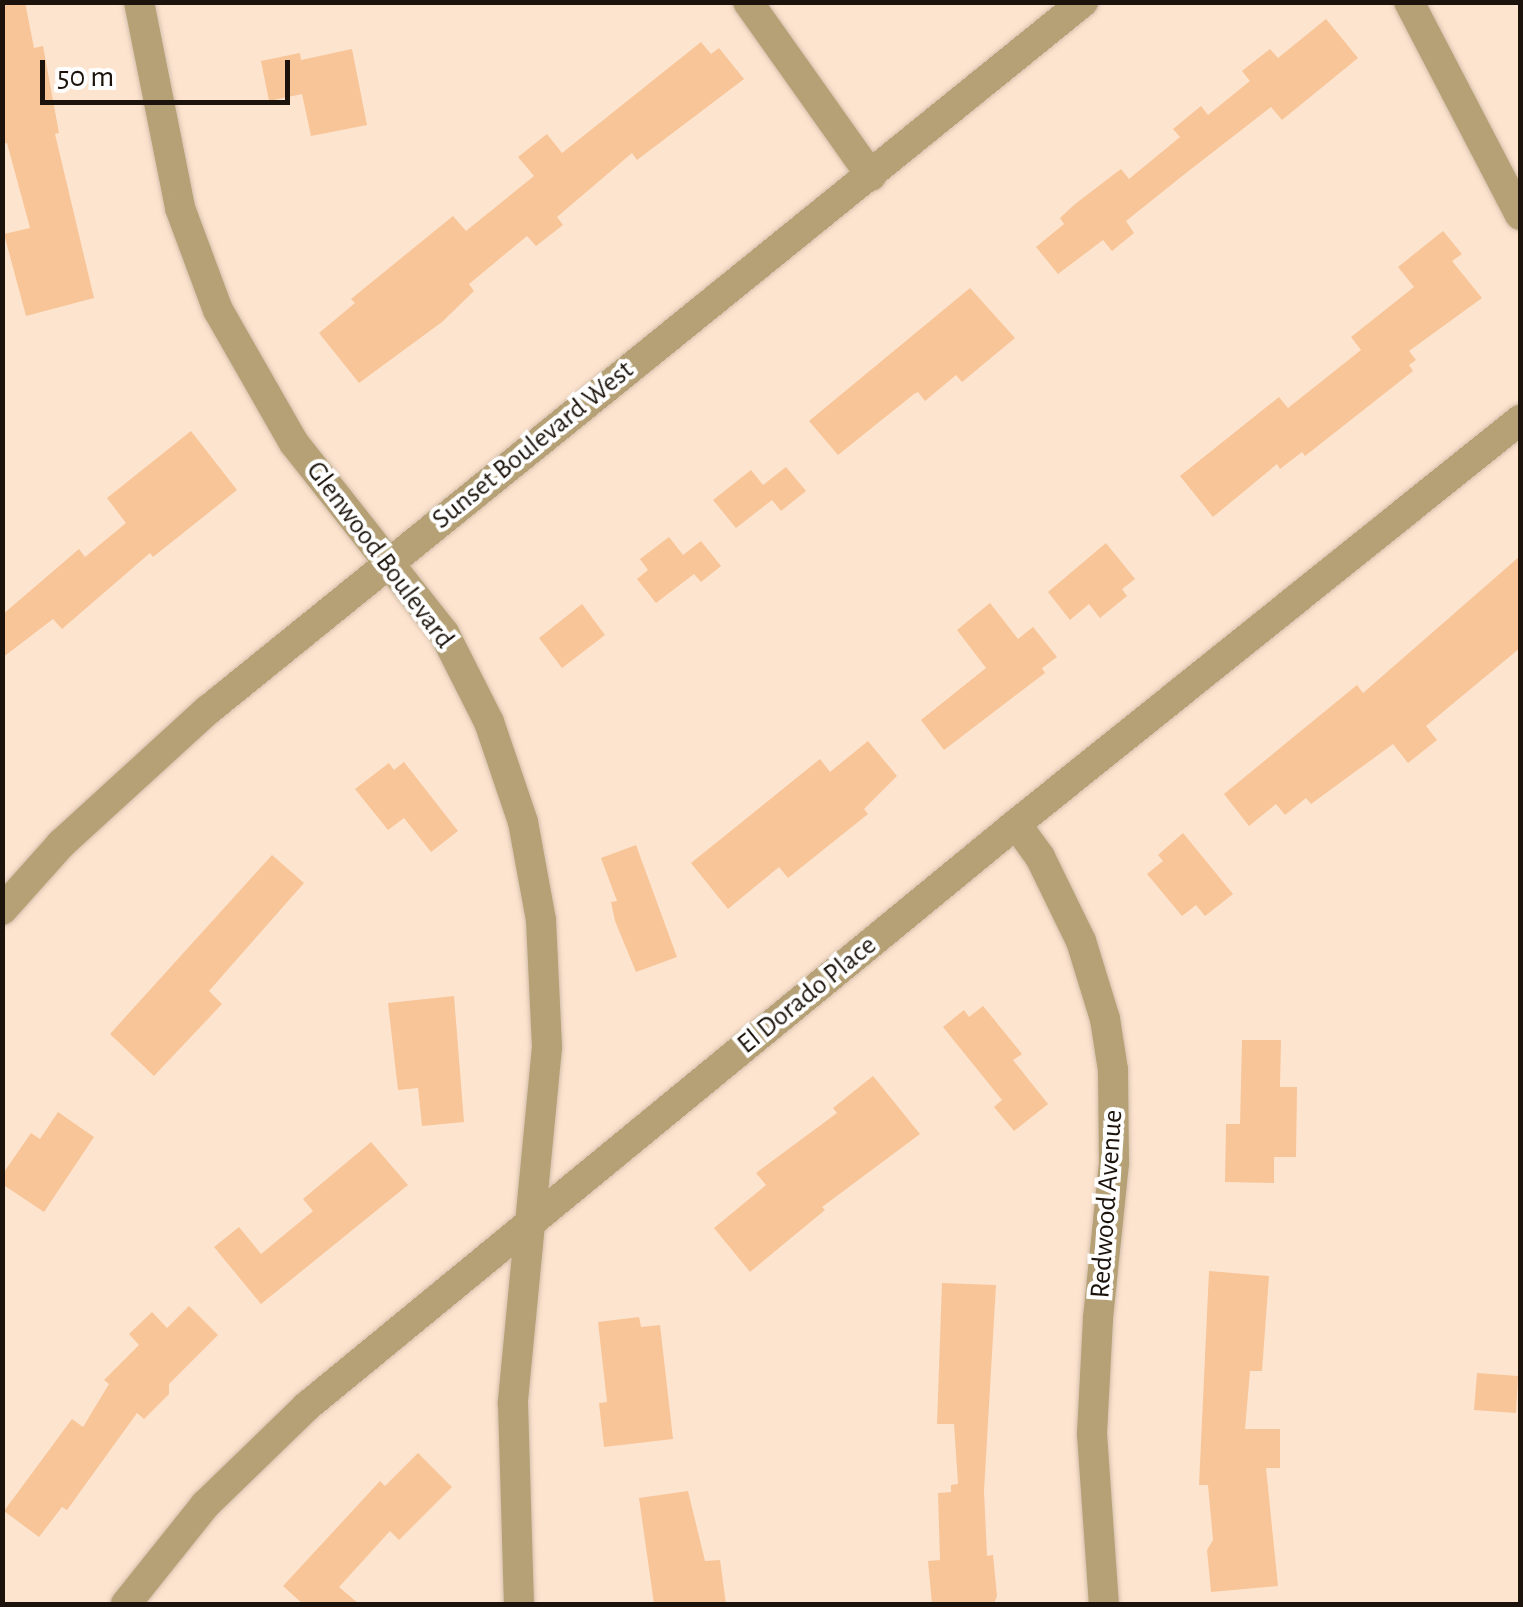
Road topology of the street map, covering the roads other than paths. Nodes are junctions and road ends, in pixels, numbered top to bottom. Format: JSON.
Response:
{"nodes":[{"id":1,"x":139,"y":2,"type":"edge"},
{"id":2,"x":748,"y":2,"type":"edge"},
{"id":3,"x":1083,"y":2,"type":"edge"},
{"id":4,"x":1408,"y":2,"type":"edge"},
{"id":5,"x":871,"y":176,"type":"junction"},
{"id":6,"x":1520,"y":215,"type":"edge"},
{"id":7,"x":1520,"y":420,"type":"edge"},
{"id":8,"x":388,"y":561,"type":"junction"},
{"id":9,"x":1016,"y":824,"type":"junction"},
{"id":10,"x":2,"y":910,"type":"edge"},
{"id":11,"x":530,"y":1222,"type":"junction"},
{"id":12,"x":126,"y":1604,"type":"edge"},
{"id":13,"x":519,"y":1604,"type":"edge"},
{"id":14,"x":1104,"y":1604,"type":"edge"}],
"edges":[{"from":1,"to":8,"type":"street","name":"Glenwood Boulevard"},
{"from":2,"to":5,"type":"street"},
{"from":3,"to":5,"type":"street","name":"Sunset Boulevard West"},
{"from":4,"to":6,"type":"street"},
{"from":5,"to":8,"type":"street","name":"Sunset Boulevard West"},
{"from":7,"to":9,"type":"street","name":"El Dorado Place"},
{"from":8,"to":10,"type":"street","name":"Sunset Boulevard West"},
{"from":8,"to":11,"type":"street","name":"Glenwood Boulevard"},
{"from":9,"to":11,"type":"street","name":"El Dorado Place"},
{"from":9,"to":14,"type":"street","name":"Redwood Avenue"},
{"from":11,"to":12,"type":"street","name":"El Dorado Place"},
{"from":11,"to":13,"type":"street","name":"Glenwood Boulevard"}]}
